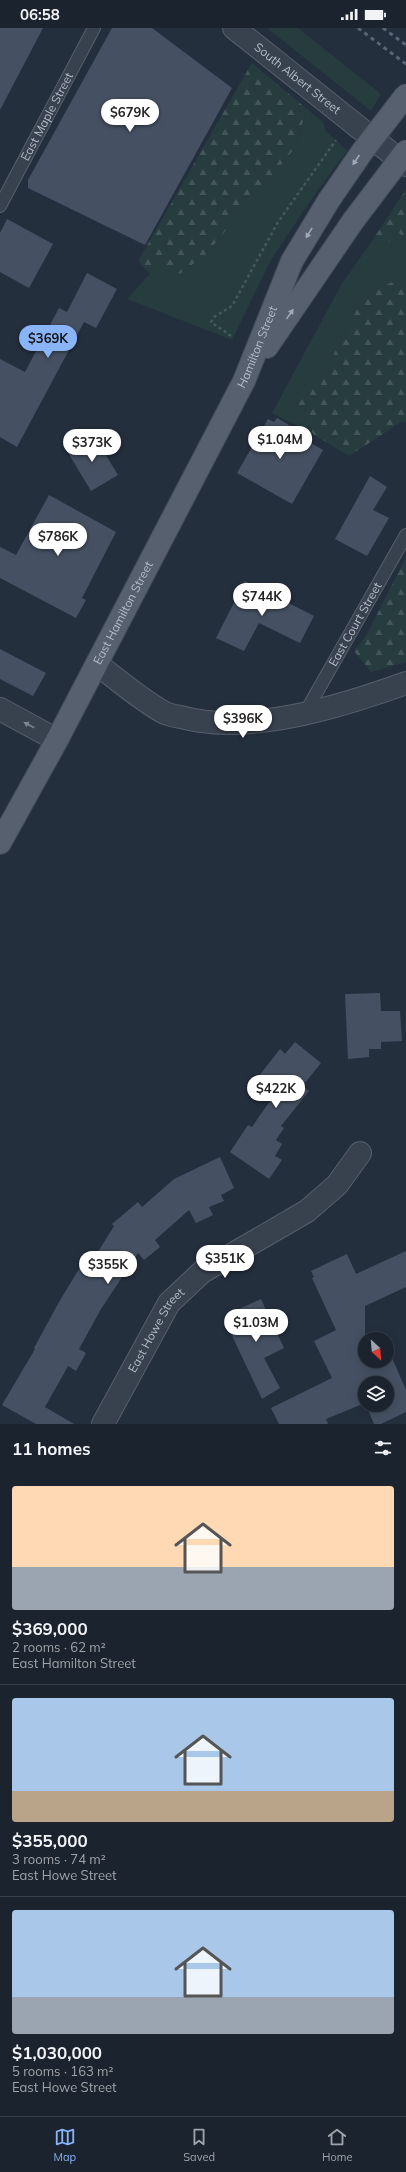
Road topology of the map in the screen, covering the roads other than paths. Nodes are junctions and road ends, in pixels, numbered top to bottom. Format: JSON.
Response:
{"nodes":[{"id":1,"x":94,"y":28,"type":"edge"},
{"id":2,"x":234,"y":28,"type":"edge"},
{"id":3,"x":406,"y":95,"type":"edge"},
{"id":4,"x":406,"y":151,"type":"edge"},
{"id":5,"x":406,"y":166,"type":"edge"},
{"id":6,"x":1,"y":200,"type":"edge"},
{"id":7,"x":244,"y":381,"type":"junction"},
{"id":8,"x":406,"y":534,"type":"edge"},
{"id":9,"x":97,"y":664,"type":"junction"},
{"id":10,"x":406,"y":683,"type":"edge"},
{"id":11,"x":0,"y":709,"type":"edge"},
{"id":12,"x":305,"y":713,"type":"junction"},
{"id":13,"x":57,"y":740,"type":"junction"},
{"id":14,"x":0,"y":843,"type":"edge"},
{"id":15,"x":360,"y":1153,"type":"dead end"},
{"id":16,"x":103,"y":1424,"type":"edge"}],
"edges":[{"from":1,"to":6,"type":"lane","name":"East Maple Street"},
{"from":2,"to":5,"type":"street","name":"South Albert Street"},
{"from":3,"to":7,"type":"main road","name":"Hamilton Street","one_way":true,"bridge":true},
{"from":7,"to":4,"type":"main road","name":"Hamilton Street","one_way":true,"bridge":true},
{"from":7,"to":9,"type":"main road","name":"East Hamilton Street"},
{"from":8,"to":12,"type":"lane","name":"East Court Street"},
{"from":9,"to":12,"type":"street"},
{"from":9,"to":13,"type":"main road","name":"East Hamilton Street"},
{"from":10,"to":12,"type":"street"},
{"from":13,"to":11,"type":"street","one_way":true},
{"from":13,"to":14,"type":"main road","name":"East Hamilton Street"},
{"from":15,"to":16,"type":"street","name":"East Howe Street"}]}
